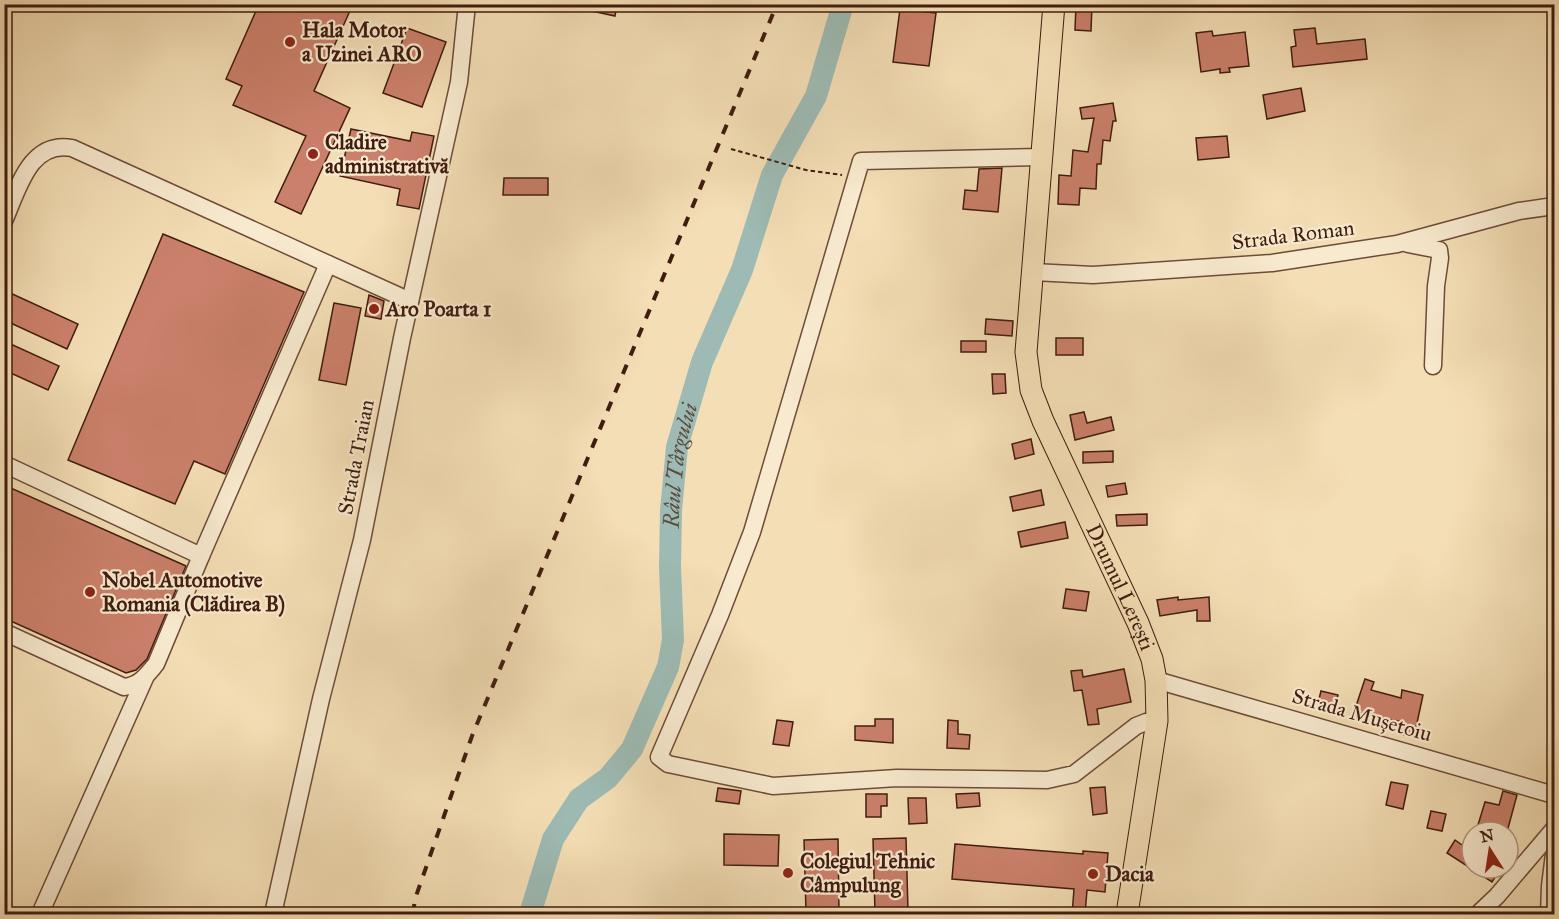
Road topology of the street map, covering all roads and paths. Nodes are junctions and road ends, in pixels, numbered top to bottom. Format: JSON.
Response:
{"nodes":[{"id":1,"x":467,"y":4,"type":"edge"},
{"id":2,"x":1054,"y":4,"type":"edge"},
{"id":3,"x":731,"y":150,"type":"dead end"},
{"id":4,"x":1042,"y":157,"type":"junction"},
{"id":5,"x":856,"y":177,"type":"junction"},
{"id":6,"x":1554,"y":206,"type":"edge"},
{"id":7,"x":4,"y":221,"type":"edge"},
{"id":8,"x":1404,"y":242,"type":"junction"},
{"id":9,"x":328,"y":264,"type":"junction"},
{"id":10,"x":1033,"y":273,"type":"junction"},
{"id":11,"x":410,"y":301,"type":"junction"},
{"id":12,"x":1433,"y":366,"type":"dead end"},
{"id":13,"x":4,"y":464,"type":"edge"},
{"id":14,"x":201,"y":556,"type":"junction"},
{"id":15,"x":4,"y":632,"type":"edge"},
{"id":16,"x":145,"y":678,"type":"junction"},
{"id":17,"x":1156,"y":680,"type":"junction"},
{"id":18,"x":1156,"y":721,"type":"junction"},
{"id":19,"x":1554,"y":795,"type":"edge"},
{"id":20,"x":1554,"y":829,"type":"edge"},
{"id":21,"x":1554,"y":854,"type":"edge"},
{"id":22,"x":40,"y":915,"type":"edge"},
{"id":23,"x":273,"y":915,"type":"edge"},
{"id":24,"x":1127,"y":915,"type":"edge"},
{"id":25,"x":1478,"y":915,"type":"edge"},
{"id":26,"x":1549,"y":915,"type":"edge"}],
"edges":[{"from":1,"to":11,"type":"street","name":"Strada Traian"},
{"from":2,"to":4,"type":"main road","name":"Drumul Lerești"},
{"from":3,"to":5,"type":"path"},
{"from":4,"to":5,"type":"street"},
{"from":4,"to":10,"type":"main road","name":"Drumul Lerești"},
{"from":5,"to":18,"type":"street"},
{"from":6,"to":8,"type":"street","name":"Strada Roman"},
{"from":7,"to":9,"type":"street"},
{"from":8,"to":10,"type":"street","name":"Strada Roman"},
{"from":8,"to":12,"type":"street"},
{"from":9,"to":11,"type":"street"},
{"from":9,"to":14,"type":"street"},
{"from":10,"to":17,"type":"main road","name":"Drumul Lerești"},
{"from":11,"to":23,"type":"street","name":"Strada Traian"},
{"from":13,"to":14,"type":"street"},
{"from":14,"to":16,"type":"street"},
{"from":15,"to":16,"type":"street"},
{"from":16,"to":22,"type":"street"},
{"from":17,"to":18,"type":"main road","name":"Drumul Lerești"},
{"from":17,"to":19,"type":"street","name":"Strada Mușetoiu"},
{"from":18,"to":24,"type":"main road","name":"Drumul Lerești"},
{"from":20,"to":25,"type":"street"},
{"from":21,"to":26,"type":"street"}]}
